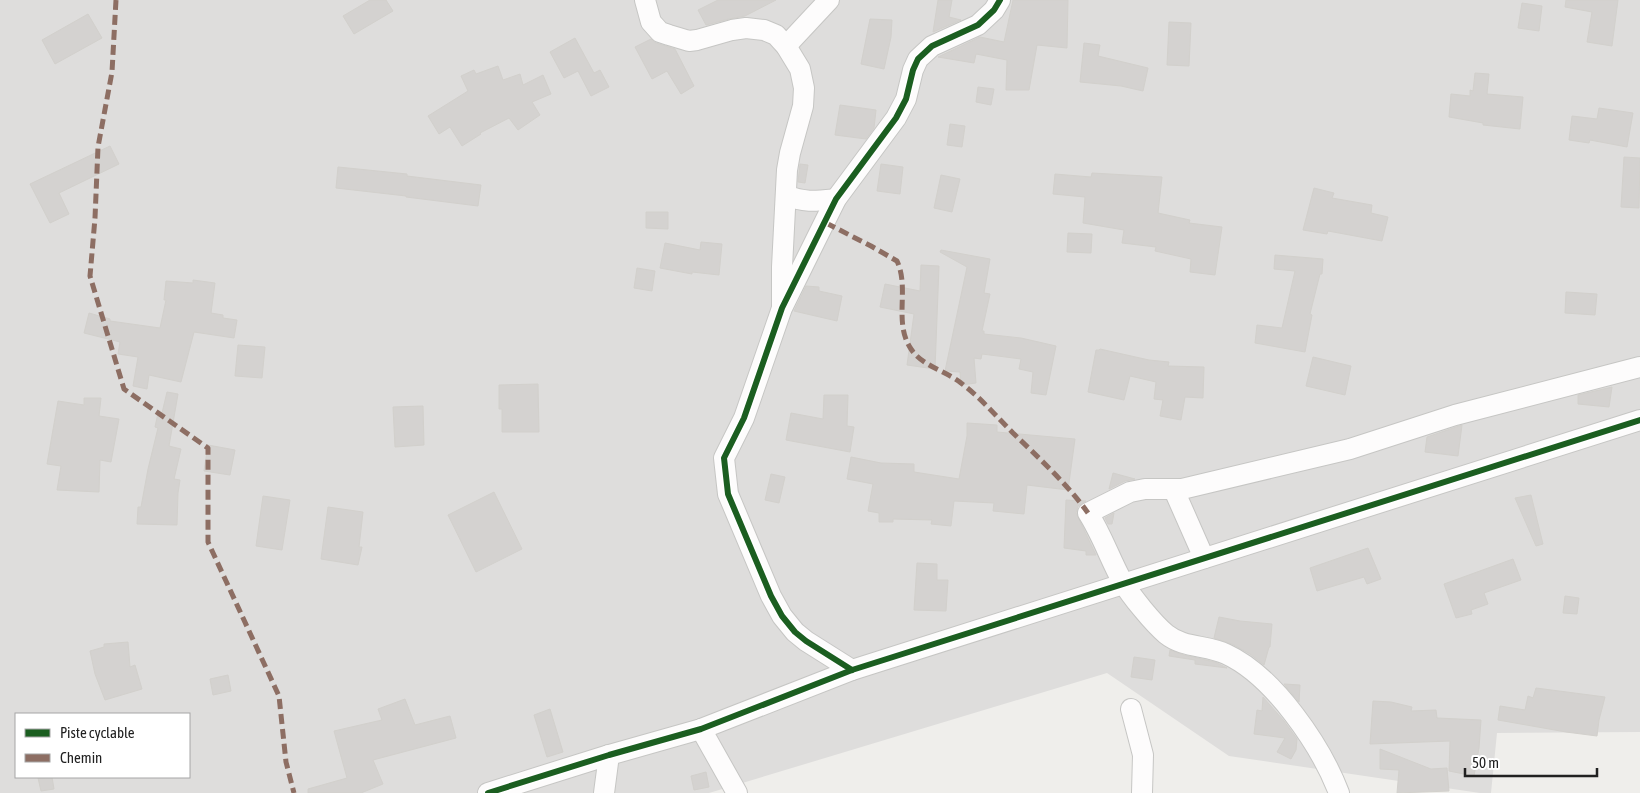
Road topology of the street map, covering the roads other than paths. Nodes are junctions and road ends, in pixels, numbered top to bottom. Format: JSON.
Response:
{"nodes":[{"id":1,"x":645,"y":0,"type":"edge"},
{"id":2,"x":829,"y":0,"type":"edge"},
{"id":3,"x":1000,"y":0,"type":"edge"},
{"id":4,"x":786,"y":46,"type":"junction"},
{"id":5,"x":786,"y":195,"type":"junction"},
{"id":6,"x":836,"y":199,"type":"junction"},
{"id":7,"x":782,"y":308,"type":"junction"},
{"id":8,"x":1640,"y":368,"type":"edge"},
{"id":9,"x":1640,"y":420,"type":"edge"},
{"id":10,"x":1174,"y":490,"type":"junction"},
{"id":11,"x":1204,"y":558,"type":"junction"},
{"id":12,"x":1124,"y":583,"type":"junction"},
{"id":13,"x":852,"y":670,"type":"junction"},
{"id":14,"x":1130,"y":709,"type":"dead end"},
{"id":15,"x":700,"y":729,"type":"junction"},
{"id":16,"x":609,"y":755,"type":"junction"},
{"id":17,"x":488,"y":793,"type":"edge"},
{"id":18,"x":604,"y":793,"type":"edge"},
{"id":19,"x":737,"y":793,"type":"edge"},
{"id":20,"x":1142,"y":793,"type":"edge"},
{"id":21,"x":1339,"y":793,"type":"edge"}],
"edges":[{"from":1,"to":4,"type":"street"},
{"from":2,"to":4,"type":"street"},
{"from":3,"to":6,"type":"street"},
{"from":4,"to":5,"type":"street"},
{"from":5,"to":6,"type":"street"},
{"from":5,"to":7,"type":"street"},
{"from":6,"to":7,"type":"street"},
{"from":7,"to":13,"type":"street"},
{"from":8,"to":10,"type":"street"},
{"from":9,"to":11,"type":"street"},
{"from":10,"to":11,"type":"street"},
{"from":10,"to":12,"type":"street"},
{"from":11,"to":12,"type":"street"},
{"from":12,"to":13,"type":"street"},
{"from":12,"to":21,"type":"street"},
{"from":13,"to":15,"type":"street"},
{"from":14,"to":20,"type":"street"},
{"from":15,"to":16,"type":"street"},
{"from":15,"to":19,"type":"street"},
{"from":16,"to":17,"type":"street"},
{"from":16,"to":18,"type":"street"}]}
